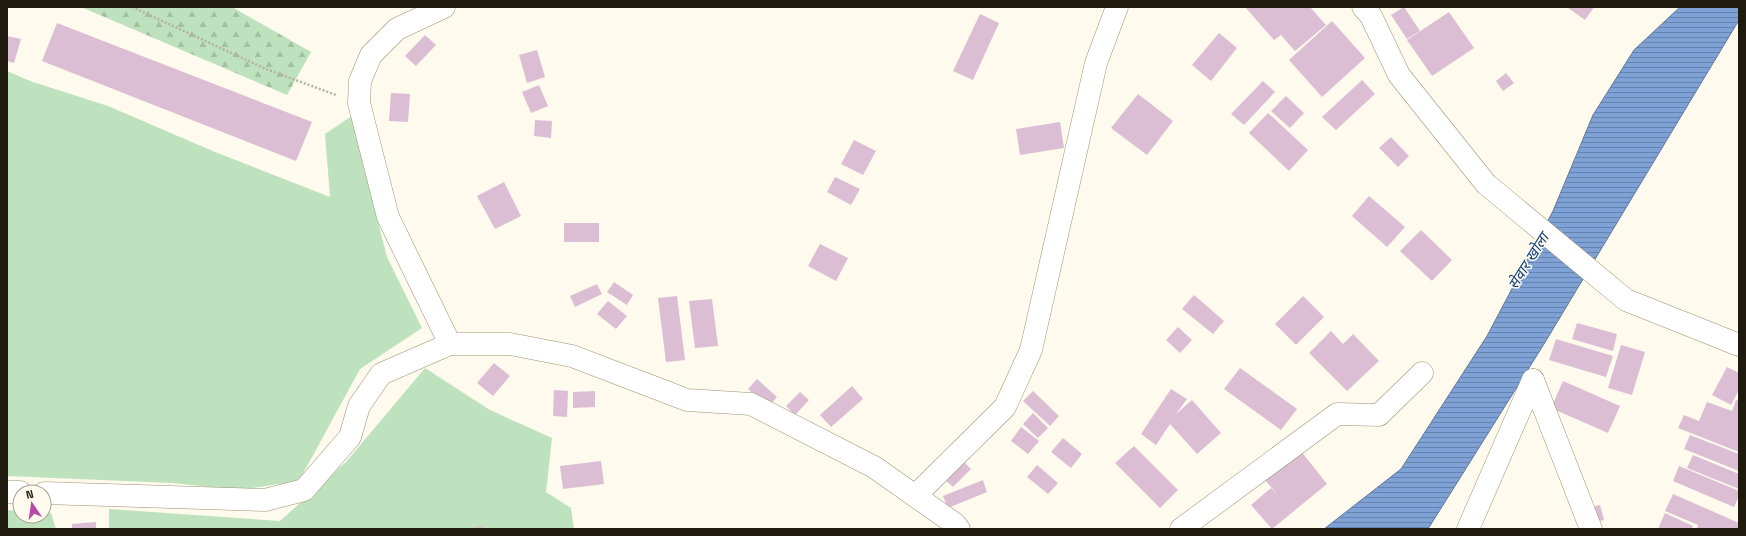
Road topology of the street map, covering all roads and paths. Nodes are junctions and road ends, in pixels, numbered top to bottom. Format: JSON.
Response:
{"nodes":[{"id":1,"x":132,"y":7,"type":"edge"},
{"id":2,"x":444,"y":7,"type":"edge"},
{"id":3,"x":1117,"y":7,"type":"edge"},
{"id":4,"x":1374,"y":10,"type":"edge"},
{"id":5,"x":360,"y":103,"type":"junction"},
{"id":6,"x":450,"y":344,"type":"junction"},
{"id":7,"x":1739,"y":345,"type":"edge"},
{"id":8,"x":1422,"y":373,"type":"dead end"},
{"id":9,"x":52,"y":493,"type":"edge"},
{"id":10,"x":916,"y":495,"type":"junction"},
{"id":11,"x":958,"y":529,"type":"edge"},
{"id":12,"x":1181,"y":529,"type":"edge"},
{"id":13,"x":1468,"y":529,"type":"edge"},
{"id":14,"x":1591,"y":529,"type":"edge"}],
"edges":[{"from":1,"to":5,"type":"path"},
{"from":2,"to":5,"type":"street"},
{"from":3,"to":10,"type":"street"},
{"from":4,"to":7,"type":"street"},
{"from":5,"to":6,"type":"street"},
{"from":6,"to":9,"type":"street"},
{"from":6,"to":10,"type":"street"},
{"from":8,"to":12,"type":"street"},
{"from":10,"to":11,"type":"street"},
{"from":13,"to":14,"type":"street"}]}
